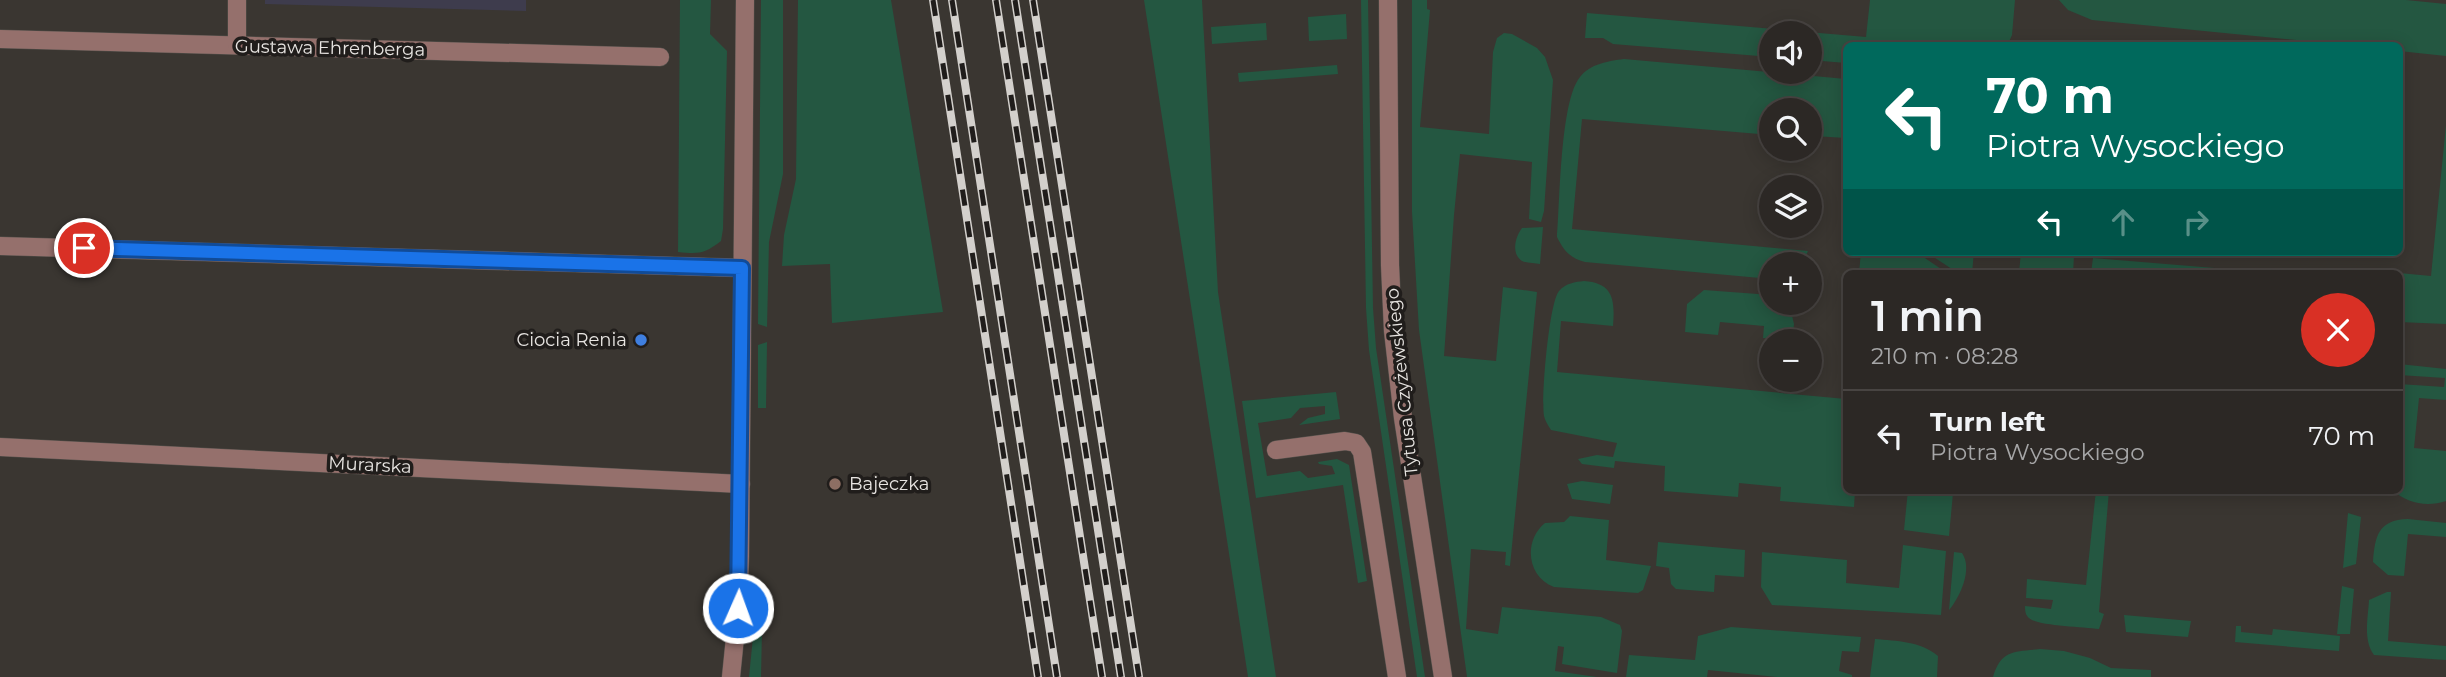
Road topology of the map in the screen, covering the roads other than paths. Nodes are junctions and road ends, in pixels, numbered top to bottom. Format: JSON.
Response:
{"nodes":[{"id":1,"x":237,"y":0,"type":"edge"},
{"id":2,"x":745,"y":0,"type":"edge"},
{"id":3,"x":1388,"y":0,"type":"edge"},
{"id":4,"x":0,"y":39,"type":"edge"},
{"id":5,"x":237,"y":45,"type":"junction"},
{"id":6,"x":660,"y":57,"type":"dead end"},
{"id":7,"x":0,"y":246,"type":"edge"},
{"id":8,"x":742,"y":268,"type":"junction"},
{"id":9,"x":0,"y":447,"type":"edge"},
{"id":10,"x":1276,"y":450,"type":"dead end"},
{"id":11,"x":741,"y":484,"type":"junction"},
{"id":12,"x":731,"y":677,"type":"edge"},
{"id":13,"x":1397,"y":677,"type":"edge"},
{"id":14,"x":1443,"y":677,"type":"edge"}],
"edges":[{"from":1,"to":5,"type":"street"},
{"from":2,"to":8,"type":"street"},
{"from":3,"to":14,"type":"street","name":"Tytusa Czyżewskiego"},
{"from":4,"to":5,"type":"street","name":"Gustawa Ehrenberga"},
{"from":5,"to":6,"type":"street","name":"Gustawa Ehrenberga"},
{"from":7,"to":8,"type":"street"},
{"from":8,"to":11,"type":"street"},
{"from":9,"to":11,"type":"street","name":"Murarska"},
{"from":10,"to":13,"type":"street"},
{"from":11,"to":12,"type":"street"}]}
